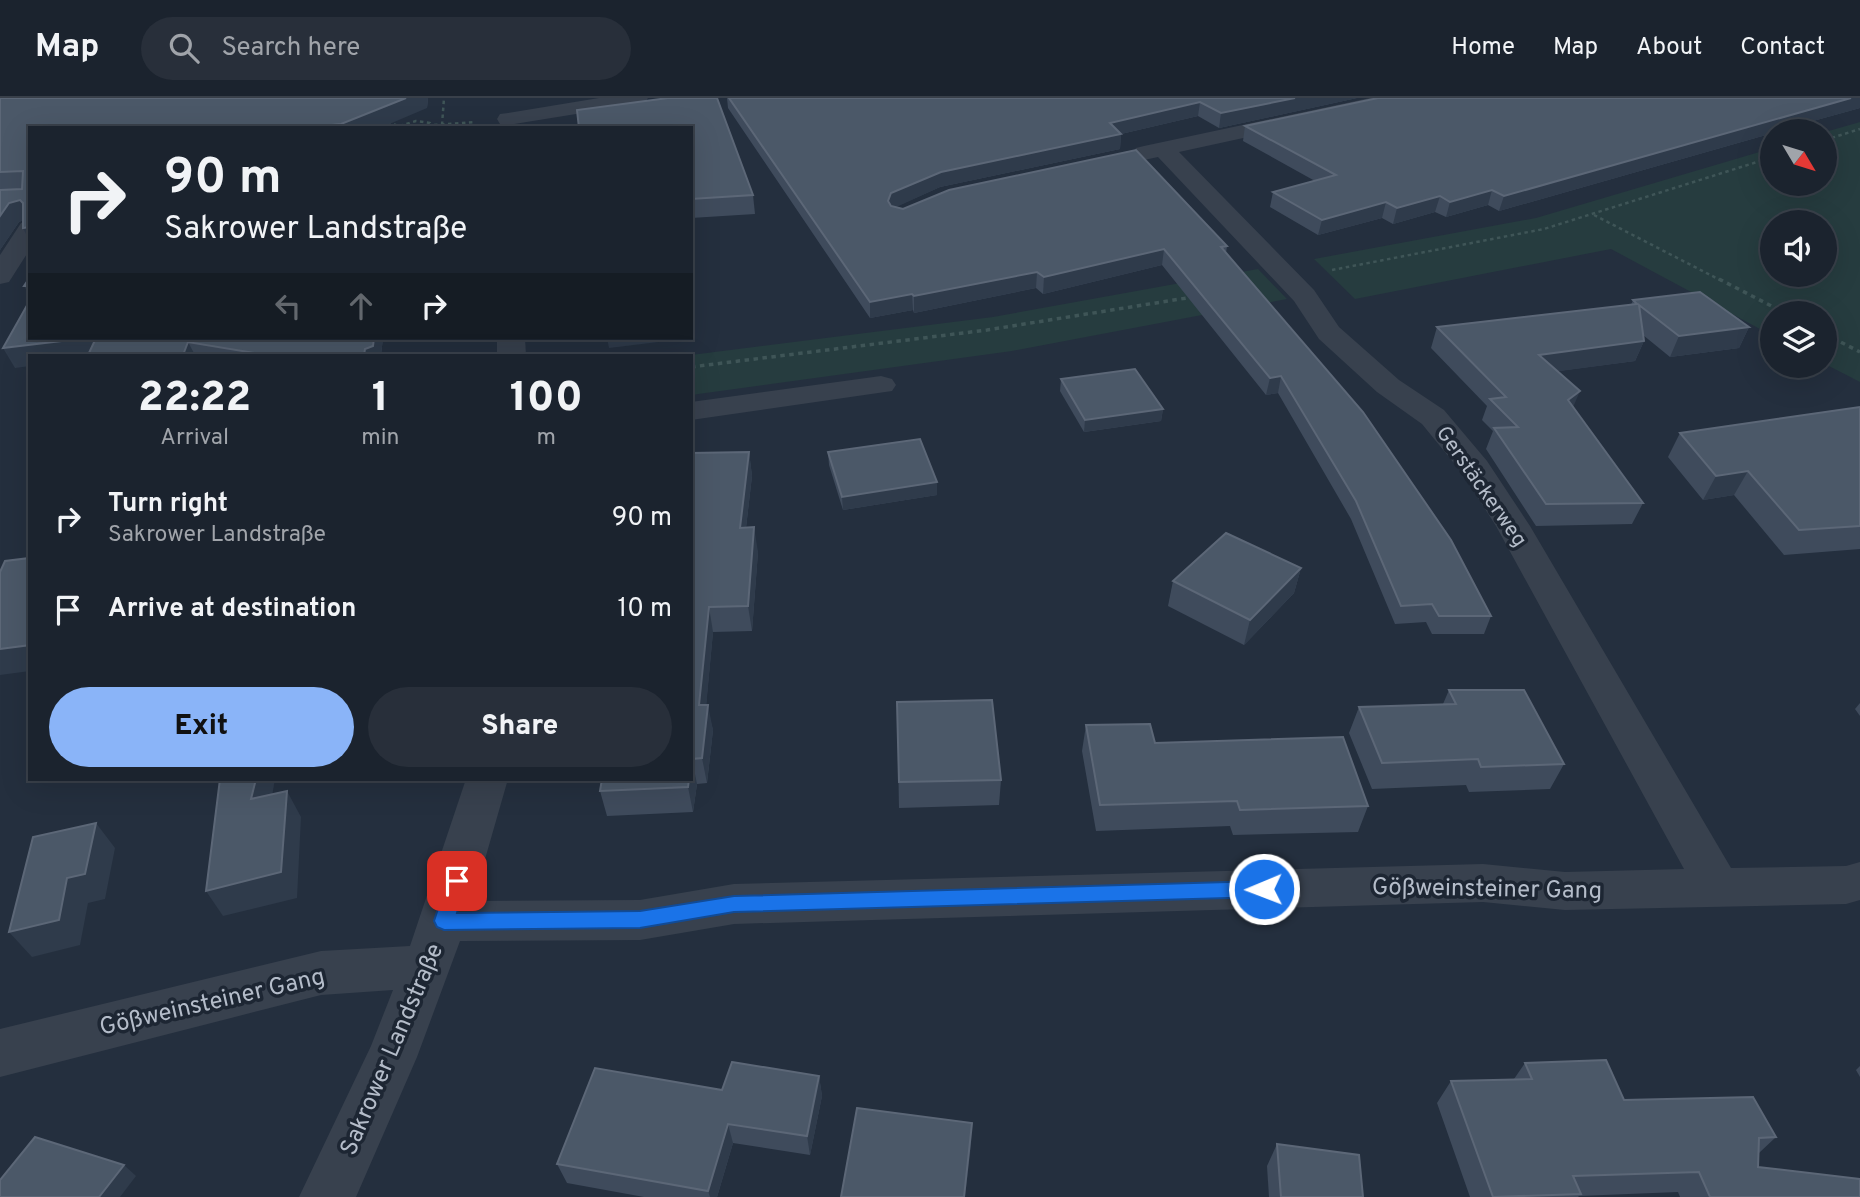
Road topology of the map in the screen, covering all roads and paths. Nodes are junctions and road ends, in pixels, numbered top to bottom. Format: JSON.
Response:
{"nodes":[{"id":1,"x":444,"y":98,"type":"edge"},
{"id":2,"x":638,"y":98,"type":"edge"},
{"id":3,"x":1399,"y":98,"type":"edge"},
{"id":4,"x":508,"y":115,"type":"edge"},
{"id":5,"x":383,"y":122,"type":"edge"},
{"id":6,"x":442,"y":125,"type":"dead end"},
{"id":7,"x":393,"y":126,"type":"edge"},
{"id":8,"x":398,"y":126,"type":"edge"},
{"id":9,"x":433,"y":126,"type":"edge"},
{"id":10,"x":1860,"y":129,"type":"edge"},
{"id":11,"x":1838,"y":136,"type":"edge"},
{"id":12,"x":1164,"y":150,"type":"junction"},
{"id":13,"x":1124,"y":157,"type":"edge"},
{"id":14,"x":1593,"y":214,"type":"dead end"},
{"id":15,"x":28,"y":231,"type":"edge"},
{"id":16,"x":0,"y":276,"type":"edge"},
{"id":17,"x":1762,"y":301,"type":"edge"},
{"id":18,"x":1837,"y":340,"type":"edge"},
{"id":19,"x":1860,"y":352,"type":"edge"},
{"id":20,"x":881,"y":384,"type":"dead end"},
{"id":21,"x":693,"y":411,"type":"edge"},
{"id":22,"x":486,"y":781,"type":"edge"},
{"id":23,"x":1860,"y":881,"type":"edge"},
{"id":24,"x":1718,"y":888,"type":"junction"},
{"id":25,"x":436,"y":944,"type":"junction"},
{"id":26,"x":0,"y":1053,"type":"edge"},
{"id":27,"x":327,"y":1197,"type":"edge"}],
"edges":[{"from":1,"to":6,"type":"path"},
{"from":2,"to":4,"type":"street"},
{"from":3,"to":12,"type":"street"},
{"from":5,"to":7,"type":"path"},
{"from":8,"to":9,"type":"path"},
{"from":10,"to":11,"type":"path"},
{"from":12,"to":13,"type":"street"},
{"from":12,"to":24,"type":"street","name":"Gerstäckerweg"},
{"from":14,"to":17,"type":"path"},
{"from":15,"to":16,"type":"street"},
{"from":18,"to":19,"type":"path"},
{"from":20,"to":21,"type":"street"},
{"from":22,"to":25,"type":"street","name":"Sakrower Landstraße"},
{"from":23,"to":24,"type":"street","name":"Gößweinsteiner Gang"},
{"from":24,"to":25,"type":"street","name":"Gößweinsteiner Gang"},
{"from":25,"to":26,"type":"street","name":"Gößweinsteiner Gang"},
{"from":25,"to":27,"type":"street","name":"Sakrower Landstraße"}]}
